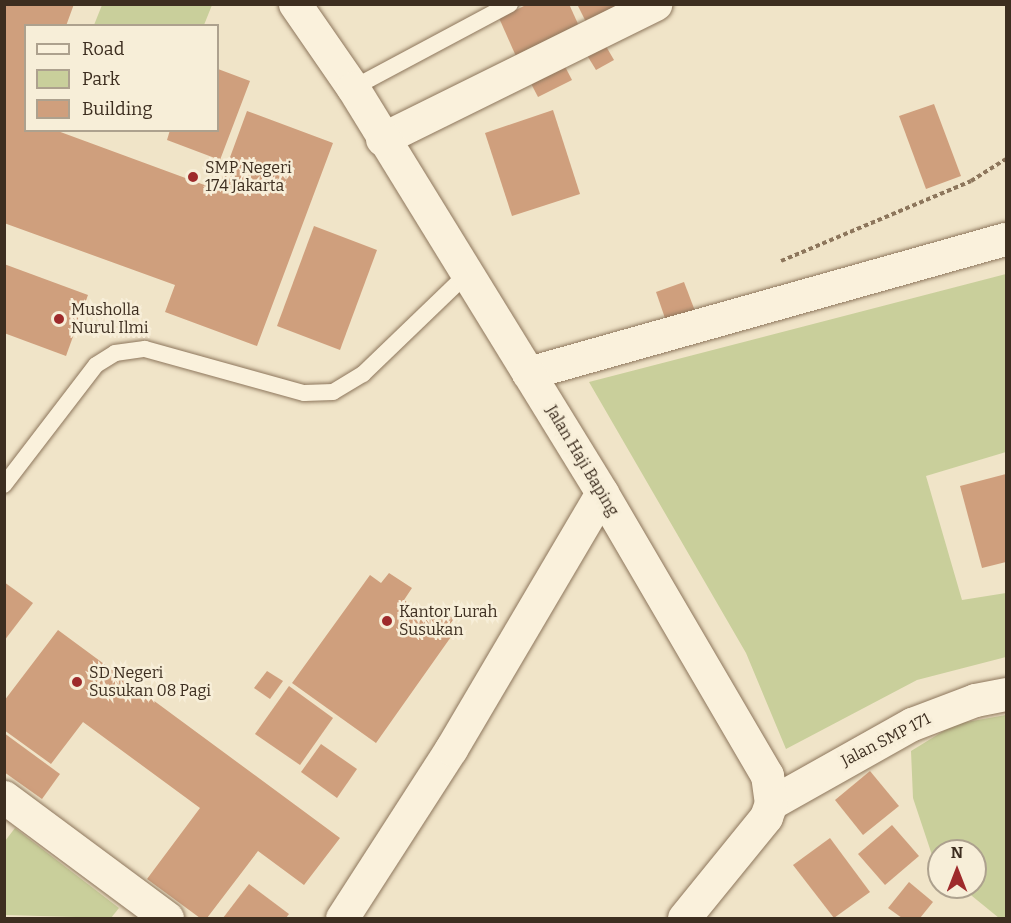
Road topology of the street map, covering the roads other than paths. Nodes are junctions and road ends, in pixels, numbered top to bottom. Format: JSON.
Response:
{"nodes":[{"id":1,"x":295,"y":4,"type":"edge"},
{"id":2,"x":510,"y":4,"type":"edge"},
{"id":3,"x":655,"y":4,"type":"edge"},
{"id":4,"x":353,"y":88,"type":"junction"},
{"id":5,"x":382,"y":139,"type":"junction"},
{"id":6,"x":1006,"y":239,"type":"edge"},
{"id":7,"x":466,"y":275,"type":"junction"},
{"id":8,"x":528,"y":373,"type":"junction"},
{"id":9,"x":4,"y":485,"type":"edge"},
{"id":10,"x":602,"y":493,"type":"junction"},
{"id":11,"x":1006,"y":694,"type":"edge"},
{"id":12,"x":4,"y":797,"type":"edge"},
{"id":13,"x":771,"y":802,"type":"junction"},
{"id":14,"x":167,"y":918,"type":"edge"},
{"id":15,"x":342,"y":918,"type":"edge"},
{"id":16,"x":684,"y":918,"type":"edge"}],
"edges":[{"from":1,"to":4,"type":"street","name":"Jalan Haji Baping"},
{"from":2,"to":4,"type":"lane"},
{"from":3,"to":5,"type":"street"},
{"from":4,"to":5,"type":"street","name":"Jalan Haji Baping"},
{"from":5,"to":7,"type":"street","name":"Jalan Haji Baping"},
{"from":6,"to":8,"type":"street"},
{"from":7,"to":8,"type":"street","name":"Jalan Haji Baping"},
{"from":7,"to":9,"type":"lane"},
{"from":8,"to":10,"type":"street","name":"Jalan Haji Baping"},
{"from":10,"to":13,"type":"street","name":"Jalan Haji Baping"},
{"from":10,"to":15,"type":"street"},
{"from":11,"to":13,"type":"street","name":"Jalan SMP 171"},
{"from":12,"to":14,"type":"street"},
{"from":13,"to":16,"type":"street"}]}
